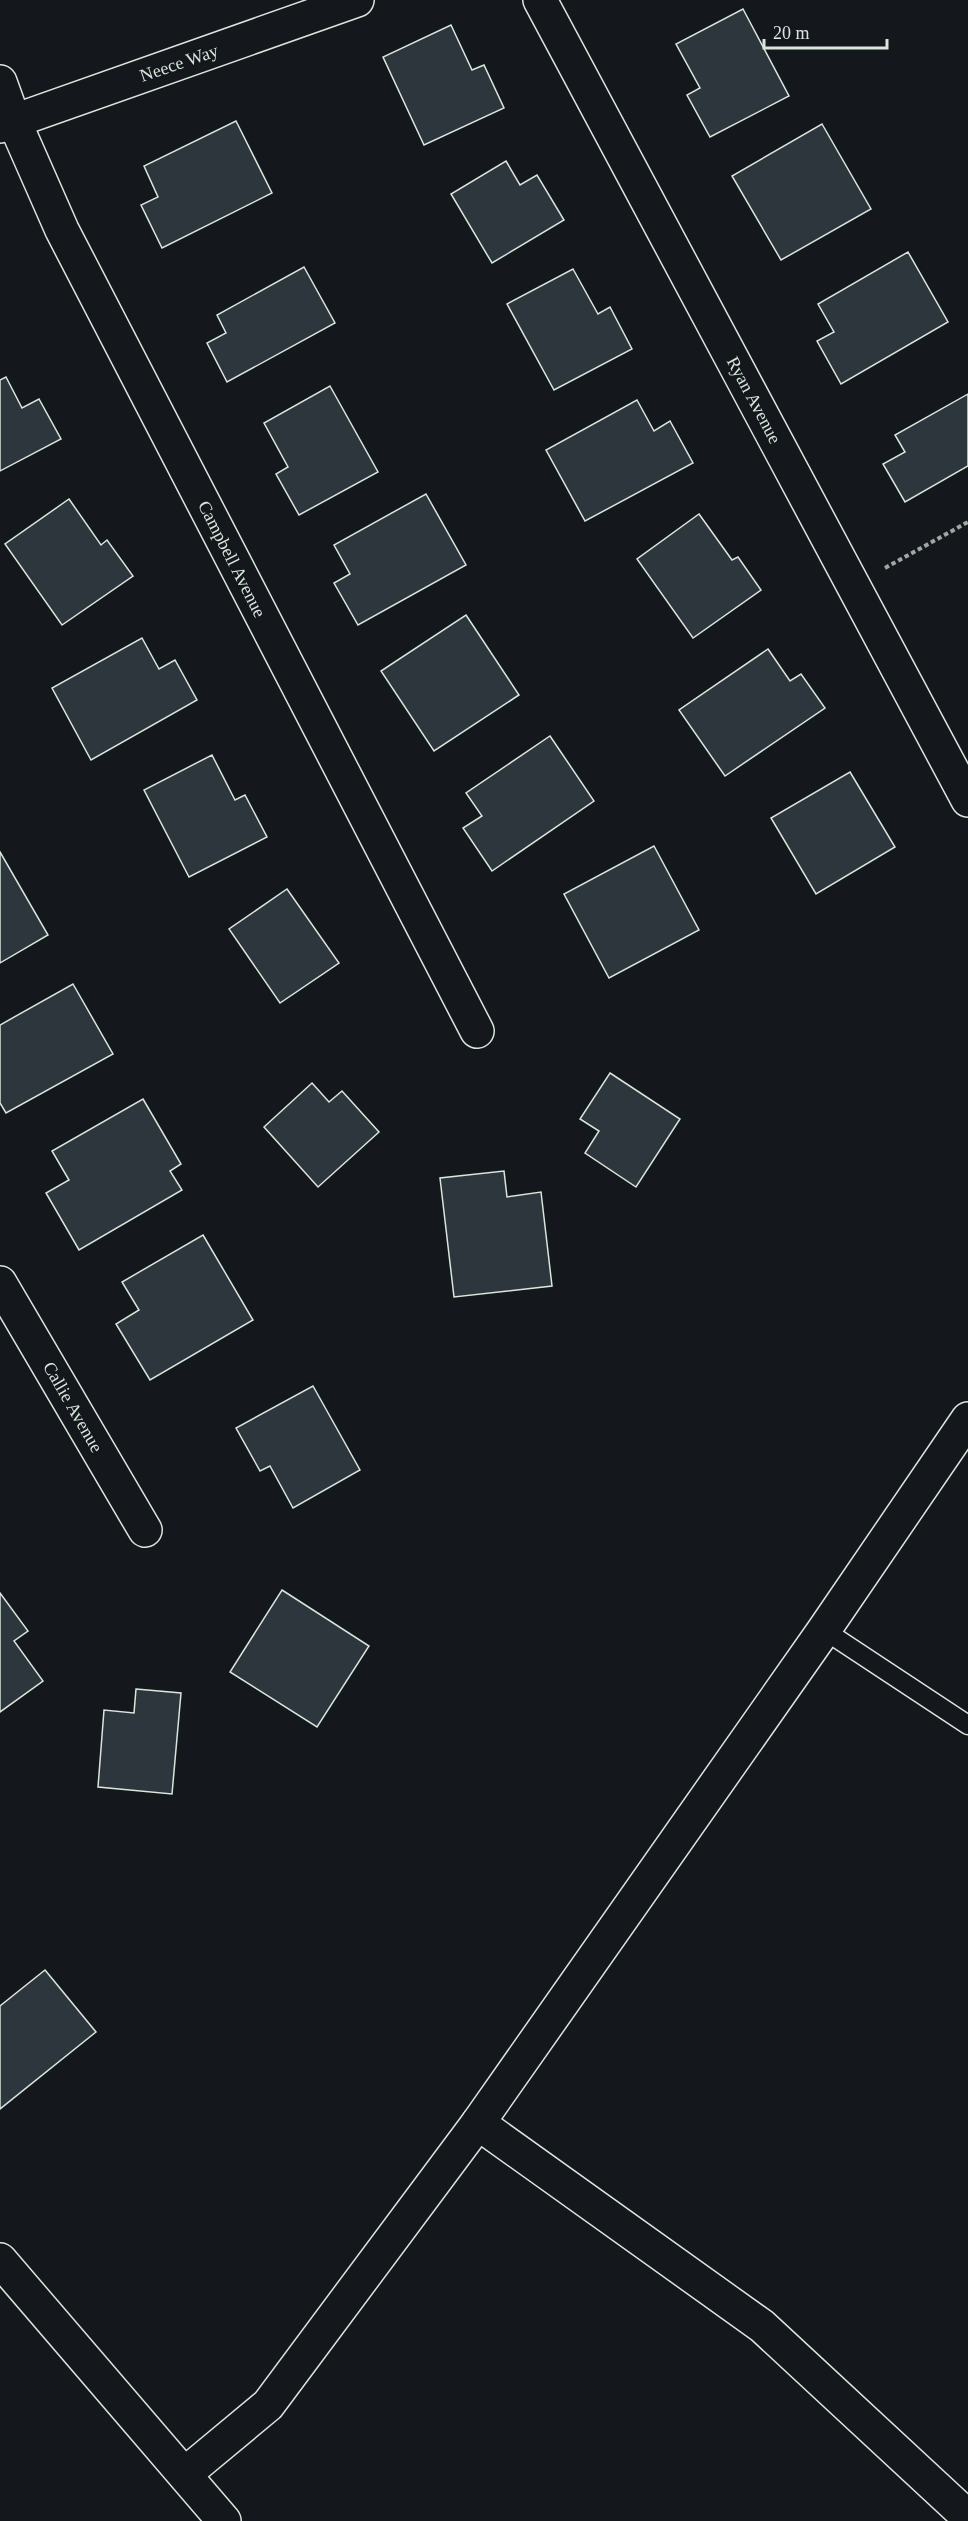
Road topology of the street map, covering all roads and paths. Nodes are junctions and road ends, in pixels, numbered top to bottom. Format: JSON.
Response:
{"nodes":[{"id":1,"x":357,"y":0,"type":"edge"},
{"id":2,"x":540,"y":0,"type":"edge"},
{"id":3,"x":0,"y":82,"type":"edge"},
{"id":4,"x":7,"y":123,"type":"edge"},
{"id":5,"x":968,"y":522,"type":"edge"},
{"id":6,"x":853,"y":585,"type":"junction"},
{"id":7,"x":968,"y":800,"type":"edge"},
{"id":8,"x":477,"y":1031,"type":"dead end"},
{"id":9,"x":0,"y":1284,"type":"edge"},
{"id":10,"x":968,"y":1419,"type":"edge"},
{"id":11,"x":145,"y":1530,"type":"dead end"},
{"id":12,"x":824,"y":1630,"type":"junction"},
{"id":13,"x":968,"y":1725,"type":"edge"},
{"id":14,"x":478,"y":2122,"type":"junction"},
{"id":15,"x":0,"y":2260,"type":"edge"},
{"id":16,"x":185,"y":2474,"type":"junction"},
{"id":17,"x":968,"y":2517,"type":"edge"},
{"id":18,"x":224,"y":2521,"type":"edge"}],
"edges":[{"from":1,"to":4,"type":"street","name":"Neece Way"},
{"from":2,"to":6,"type":"street","name":"Ryan Avenue"},
{"from":3,"to":4,"type":"street","name":"Campbell Avenue"},
{"from":4,"to":8,"type":"street","name":"Campbell Avenue"},
{"from":5,"to":6,"type":"path"},
{"from":6,"to":7,"type":"street","name":"Ryan Avenue"},
{"from":9,"to":11,"type":"street","name":"Callie Avenue"},
{"from":10,"to":12,"type":"street"},
{"from":12,"to":13,"type":"lane"},
{"from":12,"to":14,"type":"street"},
{"from":14,"to":16,"type":"street"},
{"from":14,"to":17,"type":"street"},
{"from":15,"to":16,"type":"street"},
{"from":16,"to":18,"type":"street"}]}
